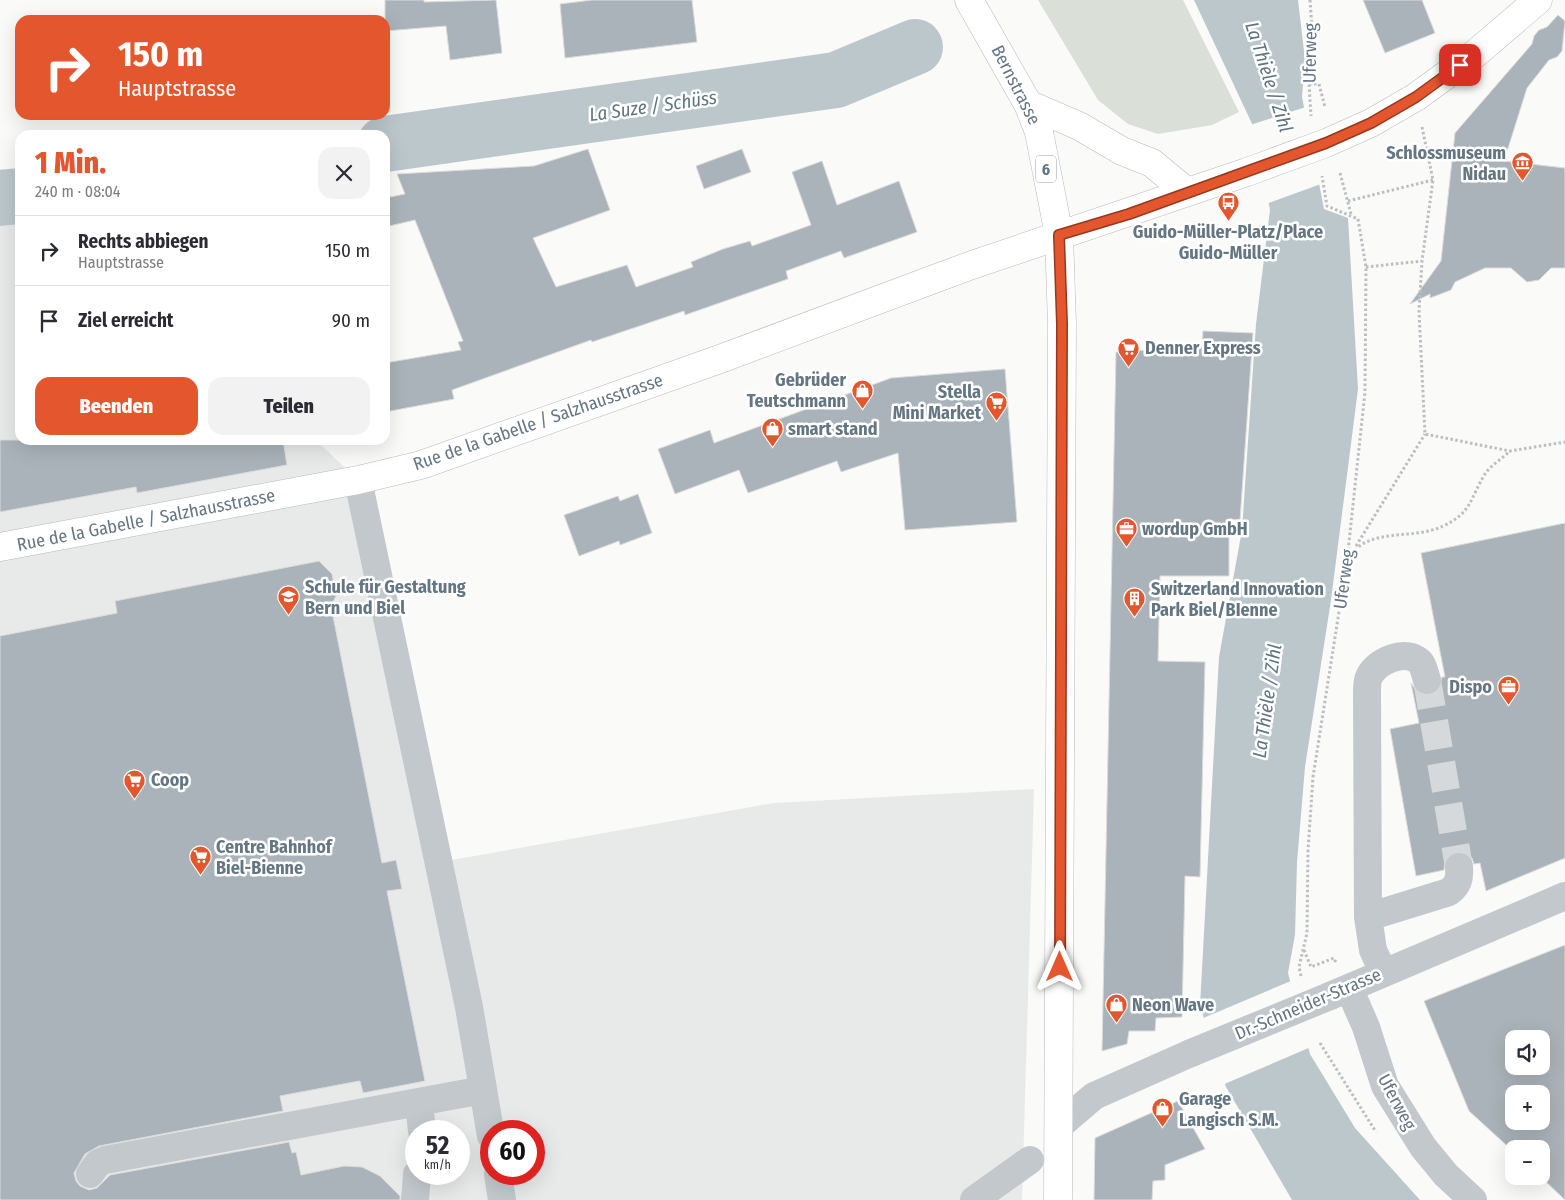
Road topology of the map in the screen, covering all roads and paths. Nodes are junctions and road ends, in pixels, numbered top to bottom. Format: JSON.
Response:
{"nodes":[{"id":1,"x":969,"y":0,"type":"edge"},
{"id":2,"x":1310,"y":0,"type":"edge"},
{"id":3,"x":1538,"y":0,"type":"edge"},
{"id":4,"x":1310,"y":84,"type":"junction"},
{"id":5,"x":1416,"y":97,"type":"junction"},
{"id":6,"x":1028,"y":104,"type":"junction"},
{"id":7,"x":1309,"y":106,"type":"dead end"},
{"id":8,"x":1326,"y":106,"type":"dead end"},
{"id":9,"x":1340,"y":173,"type":"dead end"},
{"id":10,"x":1433,"y":180,"type":"junction"},
{"id":11,"x":1324,"y":184,"type":"dead end"},
{"id":12,"x":1187,"y":192,"type":"junction"},
{"id":13,"x":1348,"y":201,"type":"junction"},
{"id":14,"x":1351,"y":214,"type":"junction"},
{"id":15,"x":1059,"y":235,"type":"junction"},
{"id":16,"x":1422,"y":261,"type":"junction"},
{"id":17,"x":1366,"y":267,"type":"junction"},
{"id":18,"x":1425,"y":434,"type":"junction"},
{"id":19,"x":1565,"y":442,"type":"edge"},
{"id":20,"x":1510,"y":452,"type":"junction"},
{"id":21,"x":358,"y":480,"type":"junction"},
{"id":22,"x":0,"y":547,"type":"edge"},
{"id":23,"x":1347,"y":561,"type":"junction"},
{"id":24,"x":1427,"y":680,"type":"tunnel mouth"},
{"id":25,"x":1459,"y":867,"type":"tunnel mouth"},
{"id":26,"x":1565,"y":896,"type":"edge"},
{"id":27,"x":1368,"y":916,"type":"junction"},
{"id":28,"x":1303,"y":950,"type":"junction"},
{"id":29,"x":1334,"y":958,"type":"dead end"},
{"id":30,"x":1383,"y":972,"type":"junction"},
{"id":31,"x":1301,"y":976,"type":"dead end"},
{"id":32,"x":1339,"y":992,"type":"junction"},
{"id":33,"x":483,"y":1090,"type":"junction"},
{"id":34,"x":419,"y":1103,"type":"junction"},
{"id":35,"x":421,"y":1120,"type":"edge"},
{"id":36,"x":488,"y":1120,"type":"edge"},
{"id":37,"x":1059,"y":1126,"type":"junction"},
{"id":38,"x":1030,"y":1160,"type":"dead end"},
{"id":39,"x":90,"y":1174,"type":"dead end"},
{"id":40,"x":416,"y":1185,"type":"edge"},
{"id":41,"x":500,"y":1185,"type":"edge"},
{"id":42,"x":415,"y":1200,"type":"edge"},
{"id":43,"x":502,"y":1200,"type":"edge"},
{"id":44,"x":974,"y":1200,"type":"edge"},
{"id":45,"x":1058,"y":1200,"type":"edge"},
{"id":46,"x":1473,"y":1200,"type":"edge"}],
"edges":[{"from":1,"to":6,"type":"main road","name":"Bernstrasse","number":"6"},
{"from":2,"to":4,"type":"path","name":"Uferweg"},
{"from":3,"to":5,"type":"main road","name":"Rue de la Gabelle / Salzhausstrasse"},
{"from":4,"to":7,"type":"path","name":"Uferweg"},
{"from":4,"to":8,"type":"path"},
{"from":5,"to":10,"type":"path"},
{"from":5,"to":12,"type":"main road","name":"Rue de la Gabelle / Salzhausstrasse"},
{"from":6,"to":12,"type":"main road"},
{"from":6,"to":15,"type":"main road","name":"Bernstrasse","number":"6"},
{"from":9,"to":13,"type":"path","name":"Uferweg"},
{"from":10,"to":13,"type":"path"},
{"from":10,"to":16,"type":"path"},
{"from":11,"to":14,"type":"path"},
{"from":12,"to":15,"type":"main road","name":"Rue de la Gabelle / Salzhausstrasse"},
{"from":13,"to":14,"type":"path","name":"Uferweg"},
{"from":14,"to":17,"type":"path","name":"Uferweg"},
{"from":15,"to":21,"type":"main road","name":"Rue de la Gabelle / Salzhausstrasse"},
{"from":15,"to":37,"type":"main road","number":"6"},
{"from":16,"to":17,"type":"path"},
{"from":16,"to":18,"type":"path"},
{"from":17,"to":23,"type":"path","name":"Uferweg"},
{"from":18,"to":20,"type":"path"},
{"from":18,"to":23,"type":"path"},
{"from":19,"to":20,"type":"path"},
{"from":20,"to":23,"type":"path"},
{"from":21,"to":22,"type":"main road","name":"Rue de la Gabelle / Salzhausstrasse"},
{"from":21,"to":33,"type":"street"},
{"from":23,"to":28,"type":"path","name":"Uferweg"},
{"from":24,"to":27,"type":"street"},
{"from":25,"to":27,"type":"street"},
{"from":26,"to":30,"type":"street","name":"Dr.-Schneider-Strasse"},
{"from":27,"to":30,"type":"street"},
{"from":28,"to":29,"type":"path"},
{"from":28,"to":31,"type":"path","name":"Uferweg"},
{"from":30,"to":32,"type":"street","name":"Dr.-Schneider-Strasse"},
{"from":32,"to":37,"type":"street","name":"Dr.-Schneider-Strasse","bridge":true},
{"from":32,"to":46,"type":"street","name":"Uferweg"},
{"from":33,"to":34,"type":"street"},
{"from":33,"to":36,"type":"street"},
{"from":34,"to":35,"type":"street"},
{"from":34,"to":39,"type":"street"},
{"from":37,"to":45,"type":"main road"},
{"from":38,"to":44,"type":"street"},
{"from":40,"to":42,"type":"street"},
{"from":41,"to":43,"type":"street"}]}
